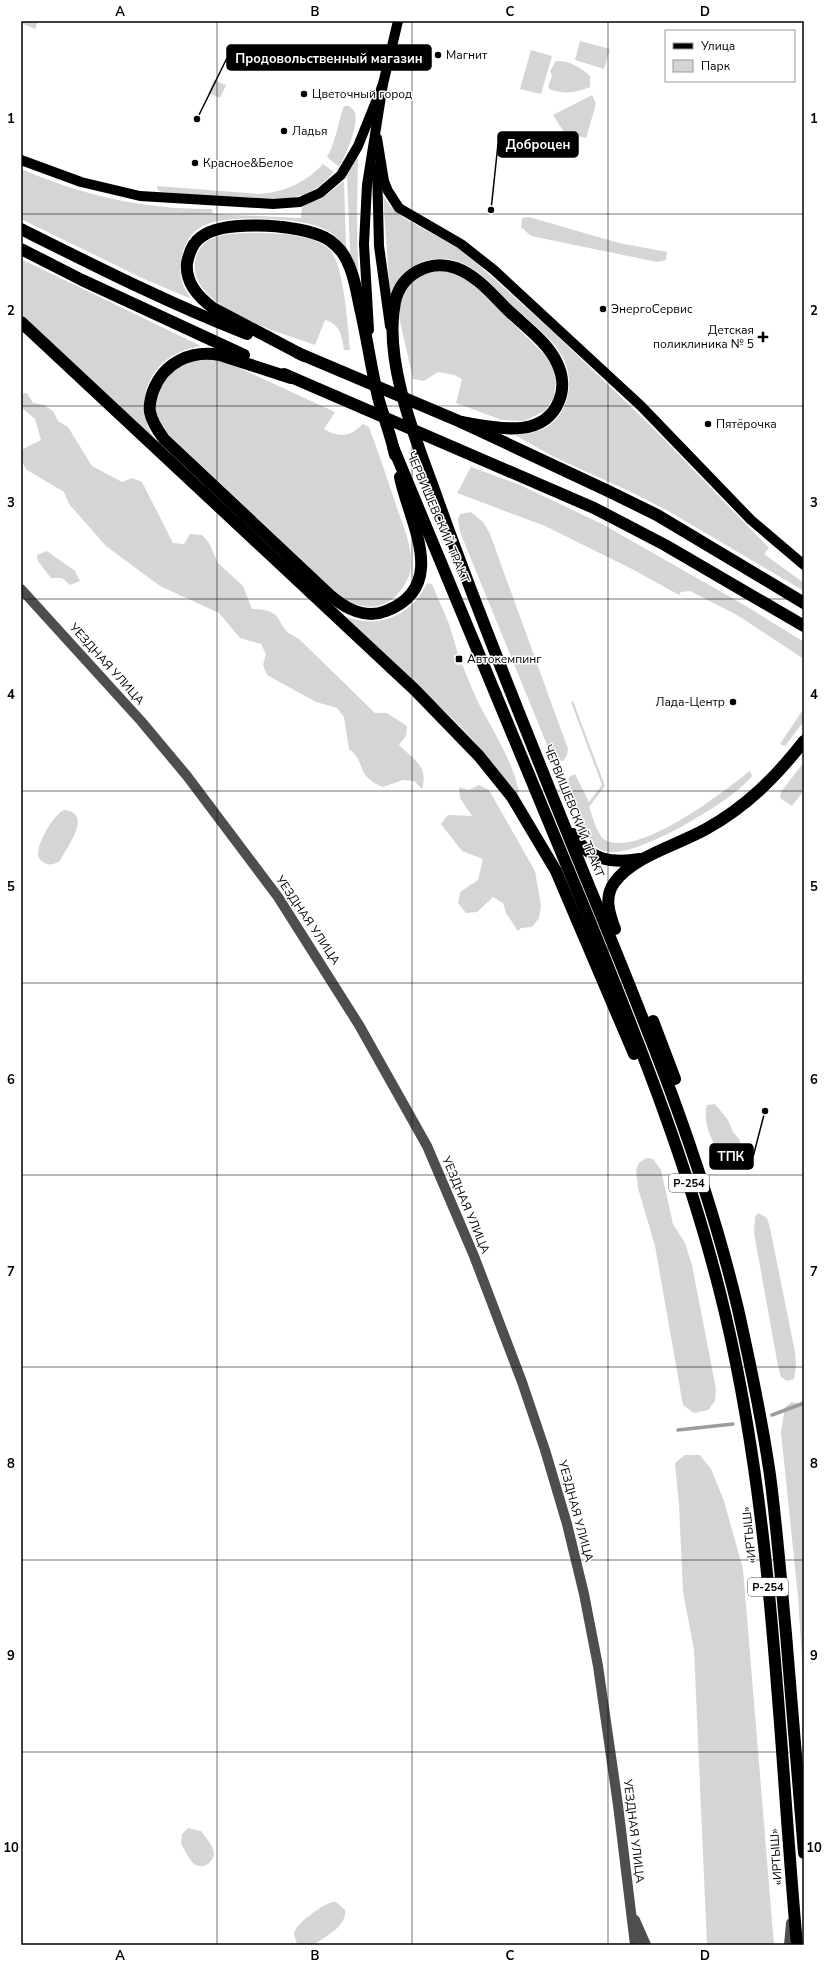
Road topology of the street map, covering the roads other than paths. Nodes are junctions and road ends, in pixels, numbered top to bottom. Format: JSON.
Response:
{"nodes":[{"id":1,"x":398,"y":21,"type":"edge"},
{"id":2,"x":383,"y":84,"type":"junction"},
{"id":3,"x":377,"y":125,"type":"junction"},
{"id":4,"x":377,"y":138,"type":"junction"},
{"id":5,"x":21,"y":160,"type":"edge"},
{"id":6,"x":21,"y":229,"type":"edge"},
{"id":7,"x":21,"y":250,"type":"edge"},
{"id":8,"x":21,"y":322,"type":"edge"},
{"id":9,"x":394,"y":353,"type":"junction"},
{"id":10,"x":304,"y":356,"type":"junction"},
{"id":11,"x":372,"y":362,"type":"junction"},
{"id":12,"x":291,"y":378,"type":"junction"},
{"id":13,"x":461,"y":422,"type":"junction"},
{"id":14,"x":393,"y":447,"type":"junction"},
{"id":15,"x":804,"y":565,"type":"edge"},
{"id":16,"x":21,"y":589,"type":"edge"},
{"id":17,"x":804,"y":602,"type":"edge"},
{"id":18,"x":790,"y":618,"type":"junction"},
{"id":19,"x":804,"y":626,"type":"edge"},
{"id":20,"x":804,"y":630,"type":"edge"},
{"id":21,"x":804,"y":741,"type":"edge"},
{"id":22,"x":555,"y":803,"type":"junction"},
{"id":23,"x":646,"y":858,"type":"junction"},
{"id":24,"x":671,"y":1132,"type":"junction"},
{"id":25,"x":699,"y":1171,"type":"junction"},
{"id":26,"x":804,"y":1853,"type":"edge"},
{"id":27,"x":793,"y":1905,"type":"junction"},
{"id":28,"x":631,"y":1908,"type":"junction"},
{"id":29,"x":635,"y":1945,"type":"edge"},
{"id":30,"x":646,"y":1945,"type":"edge"},
{"id":31,"x":789,"y":1945,"type":"edge"},
{"id":32,"x":797,"y":1945,"type":"edge"}],
"edges":[{"from":1,"to":2,"type":"main road"},
{"from":2,"to":3,"type":"main road"},
{"from":2,"to":5,"type":"main road"},
{"from":3,"to":4,"type":"main road"},
{"from":3,"to":11,"type":"main road"},
{"from":4,"to":9,"type":"main road"},
{"from":4,"to":15,"type":"main road"},
{"from":6,"to":10,"type":"highway"},
{"from":7,"to":12,"type":"highway"},
{"from":8,"to":24,"type":"highway"},
{"from":9,"to":13,"type":"highway","name":"ЧЕРВИШЕВСКИЙ ТРАКТ"},
{"from":9,"to":22,"type":"highway","name":"ЧЕРВИШЕВСКИЙ ТРАКТ"},
{"from":10,"to":11,"type":"highway"},
{"from":10,"to":13,"type":"highway"},
{"from":11,"to":14,"type":"highway"},
{"from":12,"to":14,"type":"highway"},
{"from":12,"to":18,"type":"highway"},
{"from":13,"to":17,"type":"highway"},
{"from":14,"to":24,"type":"highway","name":"ЧЕРВИШЕВСКИЙ ТРАКТ"},
{"from":16,"to":28,"type":"street","name":"УЕЗДНАЯ УЛИЦА"},
{"from":18,"to":19,"type":"highway"},
{"from":18,"to":20,"type":"highway"},
{"from":21,"to":23,"type":"highway"},
{"from":22,"to":23,"type":"highway"},
{"from":22,"to":25,"type":"highway","name":"ЧЕРВИШЕВСКИЙ ТРАКТ"},
{"from":23,"to":25,"type":"highway"},
{"from":24,"to":27,"type":"highway","name":"«ИРТЫШ»","number":"Р-254"},
{"from":25,"to":26,"type":"highway","number":"Р-254"},
{"from":27,"to":31,"type":"street"},
{"from":27,"to":32,"type":"highway","name":"«ИРТЫШ»","number":"Р-254"},
{"from":28,"to":29,"type":"street","name":"УЕЗДНАЯ УЛИЦА"},
{"from":28,"to":30,"type":"street"}]}
